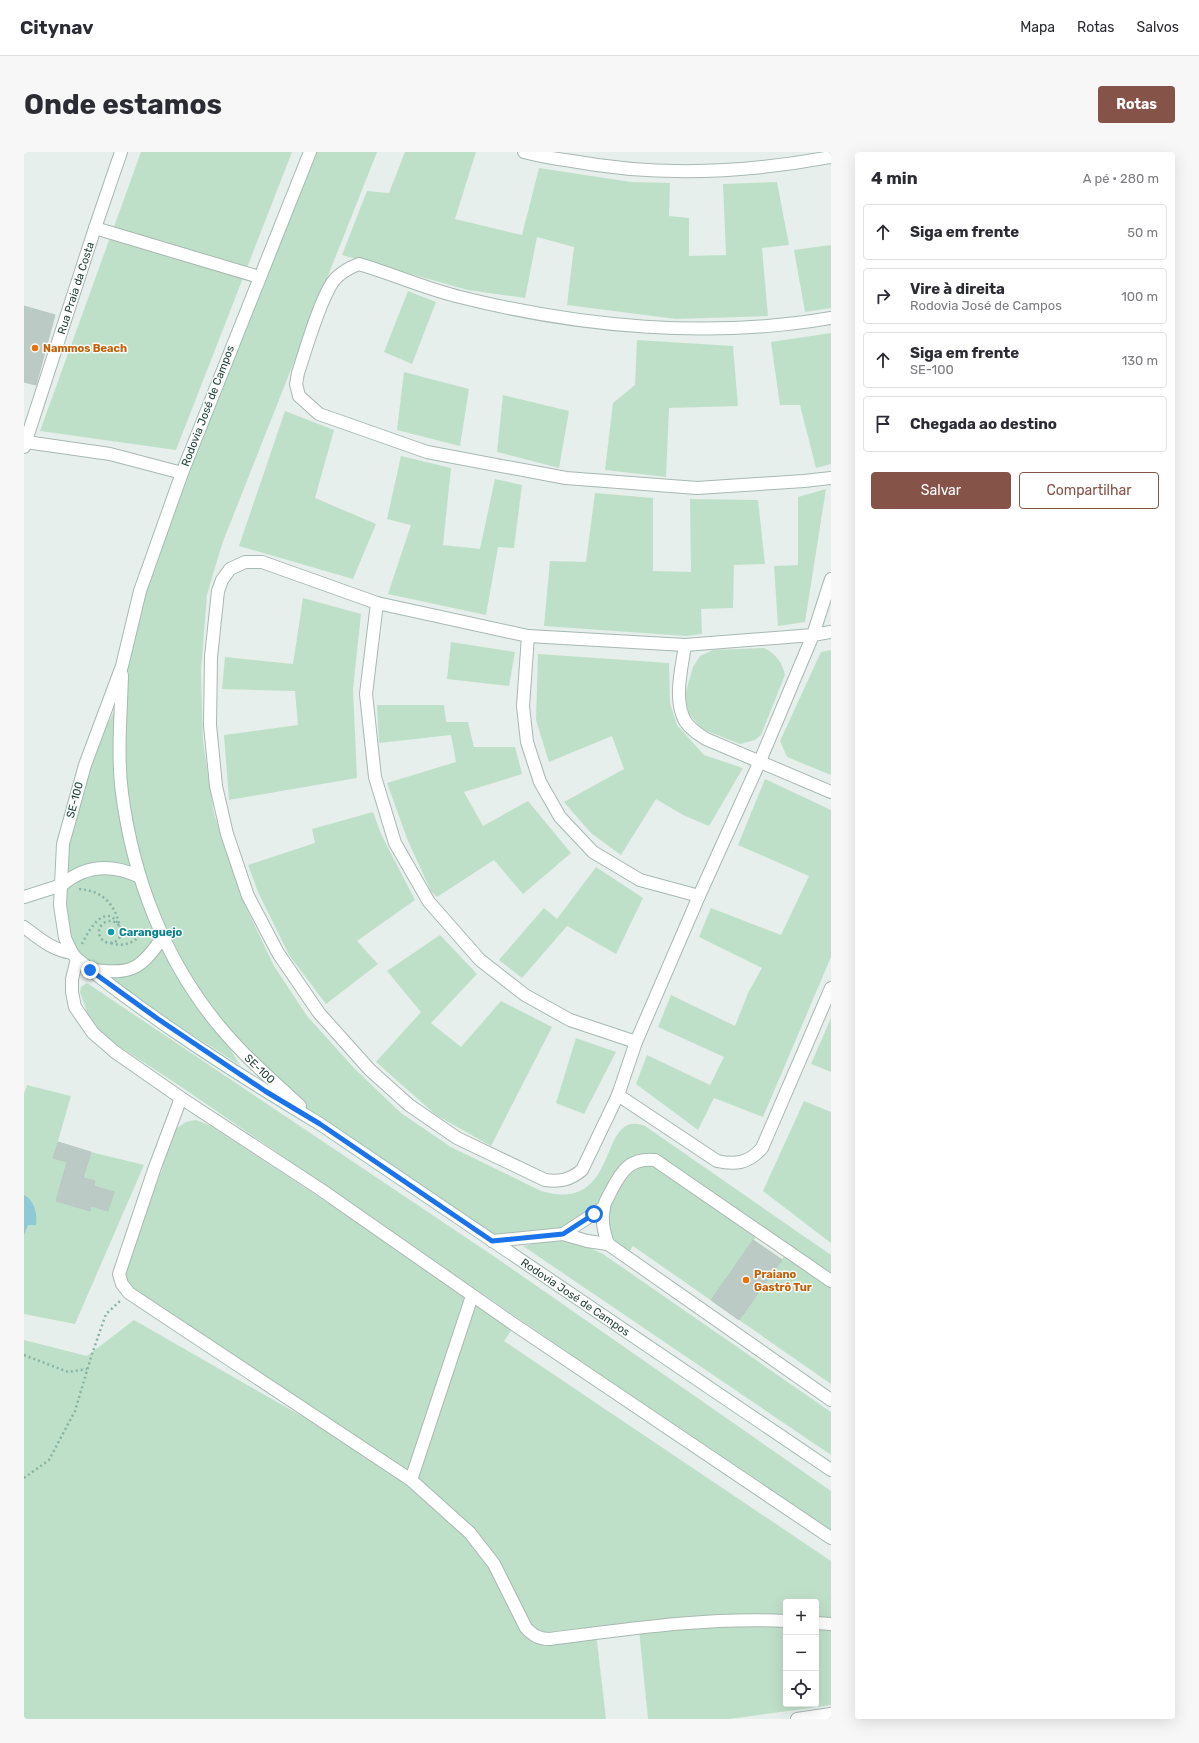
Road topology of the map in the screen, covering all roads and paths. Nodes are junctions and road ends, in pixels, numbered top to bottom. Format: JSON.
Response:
{"nodes":[{"id":1,"x":121,"y":152,"type":"edge"},
{"id":2,"x":310,"y":152,"type":"edge"},
{"id":3,"x":524,"y":152,"type":"edge"},
{"id":4,"x":831,"y":157,"type":"edge"},
{"id":5,"x":94,"y":228,"type":"junction"},
{"id":6,"x":259,"y":277,"type":"junction"},
{"id":7,"x":831,"y":318,"type":"edge"},
{"id":8,"x":25,"y":444,"type":"edge"},
{"id":9,"x":182,"y":473,"type":"junction"},
{"id":10,"x":831,"y":478,"type":"edge"},
{"id":11,"x":831,"y":579,"type":"edge"},
{"id":12,"x":377,"y":602,"type":"junction"},
{"id":13,"x":831,"y":632,"type":"edge"},
{"id":14,"x":813,"y":635,"type":"junction"},
{"id":15,"x":528,"y":636,"type":"junction"},
{"id":16,"x":685,"y":644,"type":"junction"},
{"id":17,"x":122,"y":666,"type":"junction"},
{"id":18,"x":760,"y":761,"type":"junction"},
{"id":19,"x":831,"y":792,"type":"edge"},
{"id":20,"x":138,"y":876,"type":"junction"},
{"id":21,"x":62,"y":888,"type":"junction"},
{"id":22,"x":699,"y":896,"type":"junction"},
{"id":23,"x":24,"y":897,"type":"edge"},
{"id":24,"x":153,"y":914,"type":"junction"},
{"id":25,"x":119,"y":926,"type":"junction"},
{"id":26,"x":24,"y":927,"type":"edge"},
{"id":27,"x":162,"y":938,"type":"junction"},
{"id":28,"x":110,"y":942,"type":"junction"},
{"id":29,"x":74,"y":956,"type":"junction"},
{"id":30,"x":90,"y":970,"type":"junction"},
{"id":31,"x":831,"y":988,"type":"edge"},
{"id":32,"x":636,"y":1042,"type":"junction"},
{"id":33,"x":618,"y":1095,"type":"junction"},
{"id":34,"x":181,"y":1098,"type":"junction"},
{"id":35,"x":320,"y":1124,"type":"junction"},
{"id":36,"x":604,"y":1207,"type":"junction"},
{"id":37,"x":563,"y":1234,"type":"junction"},
{"id":38,"x":492,"y":1241,"type":"junction"},
{"id":39,"x":608,"y":1244,"type":"junction"},
{"id":40,"x":831,"y":1281,"type":"edge"},
{"id":41,"x":129,"y":1293,"type":"junction"},
{"id":42,"x":472,"y":1296,"type":"junction"},
{"id":43,"x":24,"y":1355,"type":"edge"},
{"id":44,"x":87,"y":1369,"type":"junction"},
{"id":45,"x":831,"y":1400,"type":"edge"},
{"id":46,"x":831,"y":1470,"type":"edge"},
{"id":47,"x":24,"y":1478,"type":"edge"},
{"id":48,"x":411,"y":1480,"type":"junction"},
{"id":49,"x":831,"y":1538,"type":"edge"},
{"id":50,"x":783,"y":1622,"type":"edge"},
{"id":51,"x":819,"y":1623,"type":"edge"},
{"id":52,"x":831,"y":1624,"type":"edge"},
{"id":53,"x":831,"y":1714,"type":"edge"},
{"id":54,"x":797,"y":1719,"type":"edge"}],
"edges":[{"from":1,"to":5,"type":"street","name":"Rua Praia da Costa"},
{"from":2,"to":6,"type":"street","name":"Rodovia José de Campos","number":"SE-100"},
{"from":3,"to":4,"type":"street"},
{"from":5,"to":6,"type":"street"},
{"from":5,"to":8,"type":"street","name":"Rua Praia da Costa"},
{"from":6,"to":9,"type":"street","name":"Rodovia José de Campos","number":"SE-100"},
{"from":7,"to":10,"type":"street"},
{"from":8,"to":9,"type":"street"},
{"from":9,"to":17,"type":"street","name":"Rodovia José de Campos","number":"SE-100"},
{"from":11,"to":14,"type":"street"},
{"from":12,"to":15,"type":"street"},
{"from":12,"to":32,"type":"street"},
{"from":12,"to":33,"type":"street"},
{"from":13,"to":14,"type":"street"},
{"from":14,"to":16,"type":"street"},
{"from":14,"to":18,"type":"street"},
{"from":15,"to":16,"type":"street"},
{"from":15,"to":22,"type":"street"},
{"from":16,"to":18,"type":"street"},
{"from":17,"to":20,"type":"street","name":"SE-100","number":"SE-100"},
{"from":17,"to":21,"type":"street","name":"SE-100","number":"SE-100"},
{"from":18,"to":19,"type":"street"},
{"from":18,"to":22,"type":"street"},
{"from":20,"to":21,"type":"street"},
{"from":20,"to":24,"type":"street","name":"SE-100","number":"SE-100"},
{"from":21,"to":23,"type":"street"},
{"from":21,"to":25,"type":"path"},
{"from":21,"to":29,"type":"street","name":"SE-100","number":"SE-100"},
{"from":22,"to":32,"type":"street"},
{"from":24,"to":27,"type":"street","name":"SE-100","number":"SE-100"},
{"from":24,"to":28,"type":"path"},
{"from":25,"to":28,"type":"path"},
{"from":25,"to":28,"type":"path"},
{"from":25,"to":29,"type":"path"},
{"from":26,"to":29,"type":"street"},
{"from":27,"to":30,"type":"street"},
{"from":27,"to":35,"type":"street","name":"SE-100","number":"SE-100"},
{"from":29,"to":30,"type":"street","name":"SE-100","number":"SE-100"},
{"from":29,"to":34,"type":"street"},
{"from":30,"to":35,"type":"street","name":"SE-100","number":"SE-100"},
{"from":31,"to":33,"type":"street"},
{"from":32,"to":33,"type":"street"},
{"from":34,"to":41,"type":"street"},
{"from":34,"to":42,"type":"street"},
{"from":35,"to":38,"type":"street","name":"Rodovia José de Campos"},
{"from":36,"to":37,"type":"street"},
{"from":36,"to":39,"type":"street"},
{"from":36,"to":40,"type":"street"},
{"from":37,"to":38,"type":"street"},
{"from":37,"to":39,"type":"street"},
{"from":38,"to":46,"type":"street","name":"Rodovia José de Campos"},
{"from":39,"to":45,"type":"street"},
{"from":41,"to":44,"type":"path"},
{"from":41,"to":48,"type":"street"},
{"from":42,"to":48,"type":"street"},
{"from":42,"to":49,"type":"street"},
{"from":43,"to":44,"type":"path"},
{"from":44,"to":47,"type":"path"},
{"from":48,"to":50,"type":"street"},
{"from":51,"to":52,"type":"street"},
{"from":53,"to":54,"type":"street"}]}
